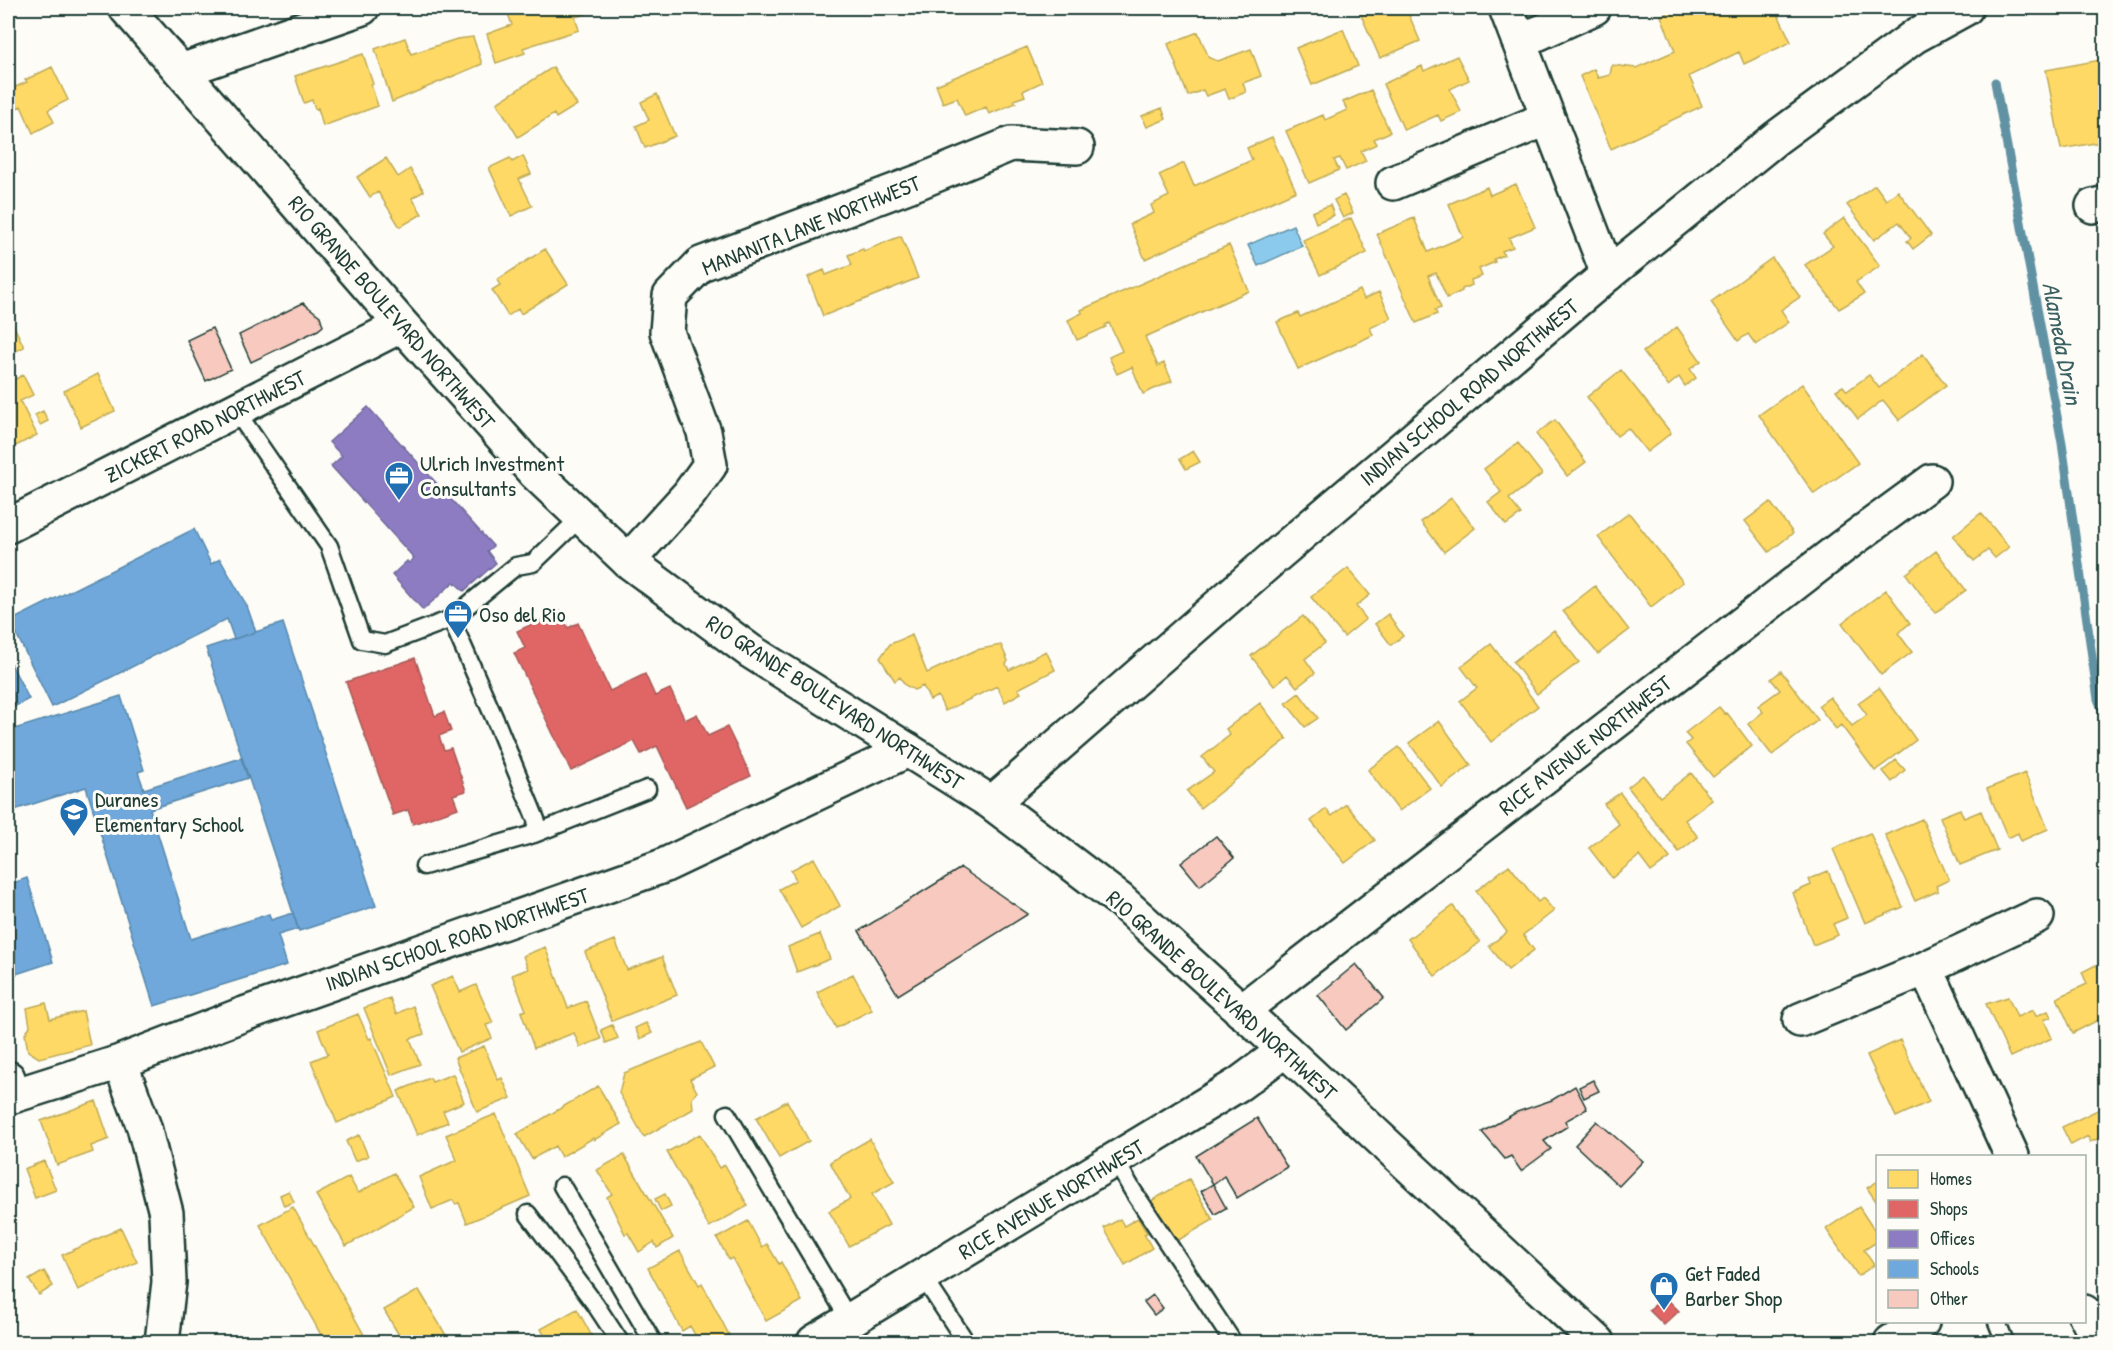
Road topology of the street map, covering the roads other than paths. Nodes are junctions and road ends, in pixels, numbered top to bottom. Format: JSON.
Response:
{"nodes":[{"id":1,"x":126,"y":8,"type":"edge"},
{"id":2,"x":362,"y":8,"type":"edge"},
{"id":3,"x":1506,"y":8,"type":"edge"},
{"id":4,"x":1594,"y":8,"type":"edge"},
{"id":5,"x":1966,"y":8,"type":"edge"},
{"id":6,"x":1518,"y":40,"type":"junction"},
{"id":7,"x":181,"y":70,"type":"junction"},
{"id":8,"x":1548,"y":118,"type":"junction"},
{"id":9,"x":1077,"y":147,"type":"dead end"},
{"id":10,"x":1393,"y":183,"type":"dead end"},
{"id":11,"x":1608,"y":274,"type":"junction"},
{"id":12,"x":402,"y":325,"type":"junction"},
{"id":13,"x":236,"y":411,"type":"junction"},
{"id":14,"x":1932,"y":481,"type":"dead end"},
{"id":15,"x":581,"y":517,"type":"junction"},
{"id":16,"x":8,"y":526,"type":"edge"},
{"id":17,"x":628,"y":561,"type":"junction"},
{"id":18,"x":451,"y":619,"type":"junction"},
{"id":19,"x":908,"y":750,"type":"junction"},
{"id":20,"x":647,"y":789,"type":"dead end"},
{"id":21,"x":992,"y":803,"type":"junction"},
{"id":22,"x":534,"y":834,"type":"junction"},
{"id":23,"x":424,"y":866,"type":"dead end"},
{"id":24,"x":2037,"y":916,"type":"dead end"},
{"id":25,"x":1926,"y":968,"type":"junction"},
{"id":26,"x":1241,"y":1011,"type":"junction"},
{"id":27,"x":1800,"y":1020,"type":"dead end"},
{"id":28,"x":1285,"y":1050,"type":"junction"},
{"id":29,"x":120,"y":1062,"type":"junction"},
{"id":30,"x":8,"y":1078,"type":"edge"},
{"id":31,"x":727,"y":1114,"type":"dead end"},
{"id":32,"x":2012,"y":1155,"type":"edge"},
{"id":33,"x":1115,"y":1160,"type":"junction"},
{"id":34,"x":562,"y":1186,"type":"dead end"},
{"id":35,"x":528,"y":1214,"type":"dead end"},
{"id":36,"x":923,"y":1277,"type":"junction"},
{"id":37,"x":2086,"y":1314,"type":"edge"},
{"id":38,"x":850,"y":1321,"type":"junction"},
{"id":39,"x":1920,"y":1323,"type":"edge"},
{"id":40,"x":1997,"y":1323,"type":"edge"},
{"id":41,"x":162,"y":1342,"type":"edge"},
{"id":42,"x":620,"y":1342,"type":"edge"},
{"id":43,"x":653,"y":1342,"type":"edge"},
{"id":44,"x":814,"y":1342,"type":"edge"},
{"id":45,"x":966,"y":1342,"type":"edge"},
{"id":46,"x":1233,"y":1342,"type":"edge"},
{"id":47,"x":1598,"y":1342,"type":"edge"},
{"id":48,"x":1891,"y":1342,"type":"edge"},
{"id":49,"x":2005,"y":1342,"type":"edge"},
{"id":50,"x":2099,"y":1342,"type":"edge"}],
"edges":[{"from":1,"to":7,"type":"street","name":"RIO GRANDE BOULEVARD NORTHWEST"},
{"from":2,"to":7,"type":"street"},
{"from":3,"to":6,"type":"street"},
{"from":4,"to":6,"type":"street"},
{"from":5,"to":11,"type":"street","name":"INDIAN SCHOOL ROAD NORTHWEST"},
{"from":6,"to":8,"type":"street"},
{"from":7,"to":12,"type":"street","name":"RIO GRANDE BOULEVARD NORTHWEST"},
{"from":8,"to":10,"type":"street"},
{"from":8,"to":11,"type":"street"},
{"from":9,"to":17,"type":"street","name":"MANANITA LANE NORTHWEST"},
{"from":11,"to":21,"type":"street","name":"INDIAN SCHOOL ROAD NORTHWEST"},
{"from":12,"to":13,"type":"street","name":"ZICKERT ROAD NORTHWEST"},
{"from":12,"to":15,"type":"street","name":"RIO GRANDE BOULEVARD NORTHWEST"},
{"from":13,"to":16,"type":"street","name":"ZICKERT ROAD NORTHWEST"},
{"from":13,"to":18,"type":"lane"},
{"from":14,"to":26,"type":"street","name":"RICE AVENUE NORTHWEST"},
{"from":15,"to":17,"type":"street","name":"RIO GRANDE BOULEVARD NORTHWEST"},
{"from":15,"to":18,"type":"lane"},
{"from":17,"to":19,"type":"street","name":"RIO GRANDE BOULEVARD NORTHWEST"},
{"from":18,"to":22,"type":"lane"},
{"from":19,"to":21,"type":"street","name":"RIO GRANDE BOULEVARD NORTHWEST"},
{"from":19,"to":29,"type":"street","name":"INDIAN SCHOOL ROAD NORTHWEST"},
{"from":20,"to":22,"type":"lane"},
{"from":21,"to":26,"type":"street","name":"RIO GRANDE BOULEVARD NORTHWEST"},
{"from":22,"to":23,"type":"lane"},
{"from":24,"to":25,"type":"street"},
{"from":25,"to":27,"type":"street"},
{"from":25,"to":32,"type":"street"},
{"from":26,"to":28,"type":"street","name":"RIO GRANDE BOULEVARD NORTHWEST"},
{"from":28,"to":33,"type":"street","name":"RICE AVENUE NORTHWEST"},
{"from":28,"to":47,"type":"street","name":"RIO GRANDE BOULEVARD NORTHWEST"},
{"from":29,"to":30,"type":"street","name":"INDIAN SCHOOL ROAD NORTHWEST"},
{"from":29,"to":41,"type":"street"},
{"from":31,"to":38,"type":"lane"},
{"from":33,"to":36,"type":"street","name":"RICE AVENUE NORTHWEST"},
{"from":33,"to":46,"type":"lane"},
{"from":34,"to":43,"type":"lane"},
{"from":35,"to":42,"type":"lane"},
{"from":36,"to":38,"type":"street","name":"RICE AVENUE NORTHWEST"},
{"from":36,"to":45,"type":"lane"},
{"from":37,"to":50,"type":"street"},
{"from":38,"to":44,"type":"street","name":"RICE AVENUE NORTHWEST"},
{"from":39,"to":48,"type":"street"},
{"from":40,"to":49,"type":"lane"}]}
